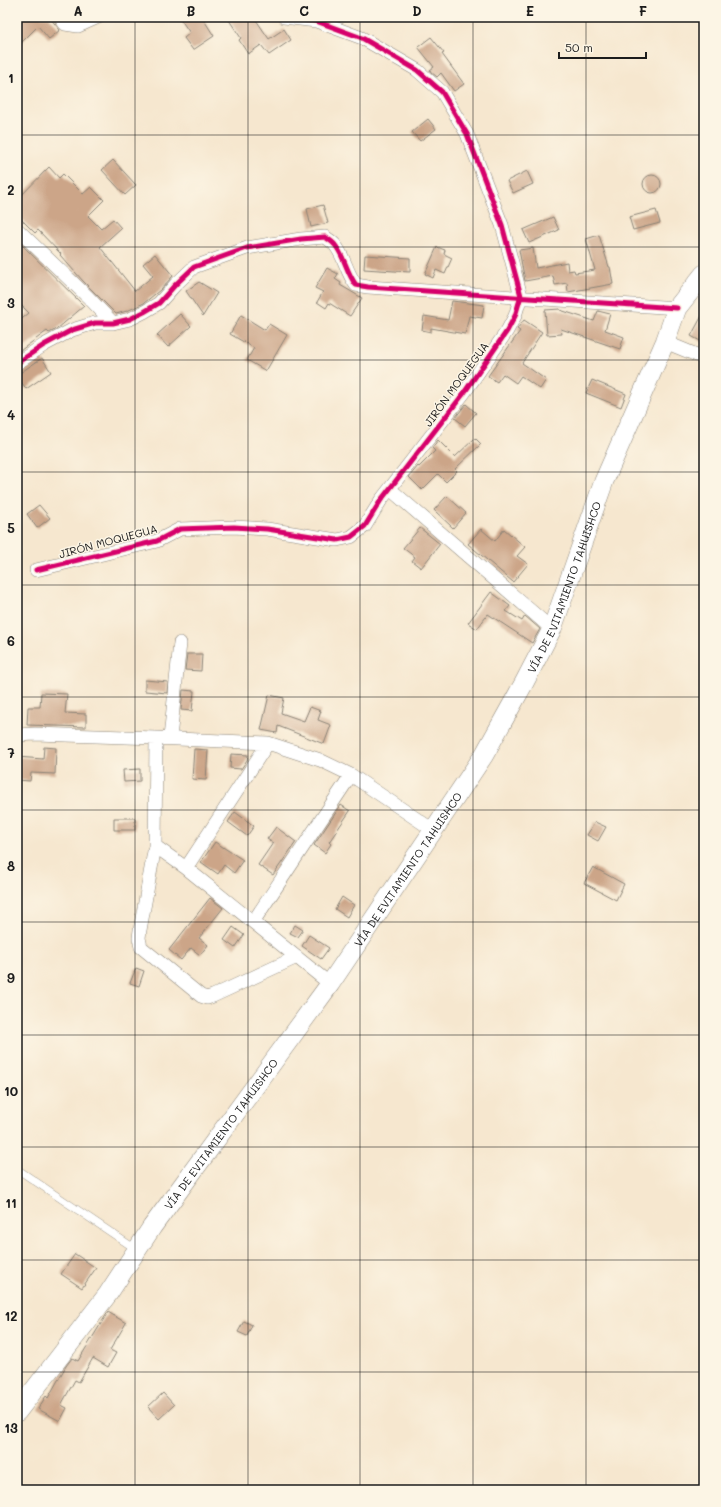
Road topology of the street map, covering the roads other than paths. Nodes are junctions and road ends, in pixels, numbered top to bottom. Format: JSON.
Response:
{"nodes":[{"id":1,"x":60,"y":17,"type":"edge"},
{"id":2,"x":98,"y":17,"type":"edge"},
{"id":3,"x":284,"y":17,"type":"edge"},
{"id":4,"x":17,"y":229,"type":"edge"},
{"id":5,"x":704,"y":274,"type":"edge"},
{"id":6,"x":521,"y":296,"type":"junction"},
{"id":7,"x":677,"y":308,"type":"junction"},
{"id":8,"x":114,"y":323,"type":"junction"},
{"id":9,"x":665,"y":342,"type":"junction"},
{"id":10,"x":704,"y":358,"type":"edge"},
{"id":11,"x":17,"y":363,"type":"edge"},
{"id":12,"x":390,"y":489,"type":"junction"},
{"id":13,"x":36,"y":570,"type":"dead end"},
{"id":14,"x":552,"y":629,"type":"junction"},
{"id":15,"x":180,"y":643,"type":"dead end"},
{"id":16,"x":17,"y":735,"type":"edge"},
{"id":17,"x":156,"y":738,"type":"junction"},
{"id":18,"x":170,"y":738,"type":"junction"},
{"id":19,"x":268,"y":744,"type":"junction"},
{"id":20,"x":352,"y":775,"type":"junction"},
{"id":21,"x":433,"y":830,"type":"junction"},
{"id":22,"x":155,"y":846,"type":"junction"},
{"id":23,"x":186,"y":868,"type":"junction"},
{"id":24,"x":253,"y":922,"type":"junction"},
{"id":25,"x":297,"y":957,"type":"junction"},
{"id":26,"x":330,"y":984,"type":"junction"},
{"id":27,"x":17,"y":1169,"type":"edge"},
{"id":28,"x":137,"y":1250,"type":"junction"},
{"id":29,"x":17,"y":1412,"type":"edge"}],
"edges":[{"from":1,"to":2,"type":"street"},
{"from":3,"to":6,"type":"street","name":"JIRÓN MOQUEGUA"},
{"from":4,"to":8,"type":"street"},
{"from":5,"to":7,"type":"main road","name":"VÍA DE EVITAMIENTO TAHUISHCO"},
{"from":6,"to":7,"type":"street"},
{"from":6,"to":8,"type":"street"},
{"from":6,"to":12,"type":"street","name":"JIRÓN MOQUEGUA"},
{"from":7,"to":9,"type":"main road","name":"VÍA DE EVITAMIENTO TAHUISHCO"},
{"from":8,"to":11,"type":"street"},
{"from":9,"to":10,"type":"street"},
{"from":9,"to":14,"type":"main road","name":"VÍA DE EVITAMIENTO TAHUISHCO"},
{"from":12,"to":13,"type":"street","name":"JIRÓN MOQUEGUA"},
{"from":12,"to":14,"type":"street"},
{"from":14,"to":21,"type":"main road","name":"VÍA DE EVITAMIENTO TAHUISHCO"},
{"from":15,"to":18,"type":"street"},
{"from":16,"to":17,"type":"street"},
{"from":17,"to":18,"type":"street"},
{"from":17,"to":22,"type":"street"},
{"from":18,"to":19,"type":"street"},
{"from":19,"to":20,"type":"street"},
{"from":19,"to":23,"type":"street"},
{"from":20,"to":21,"type":"street"},
{"from":20,"to":24,"type":"street"},
{"from":21,"to":26,"type":"main road","name":"VÍA DE EVITAMIENTO TAHUISHCO"},
{"from":22,"to":23,"type":"street"},
{"from":22,"to":25,"type":"street"},
{"from":23,"to":24,"type":"street"},
{"from":24,"to":25,"type":"street"},
{"from":25,"to":26,"type":"street"},
{"from":26,"to":28,"type":"main road","name":"VÍA DE EVITAMIENTO TAHUISHCO"},
{"from":27,"to":28,"type":"lane"},
{"from":28,"to":29,"type":"main road","name":"VÍA DE EVITAMIENTO TAHUISHCO"}]}
